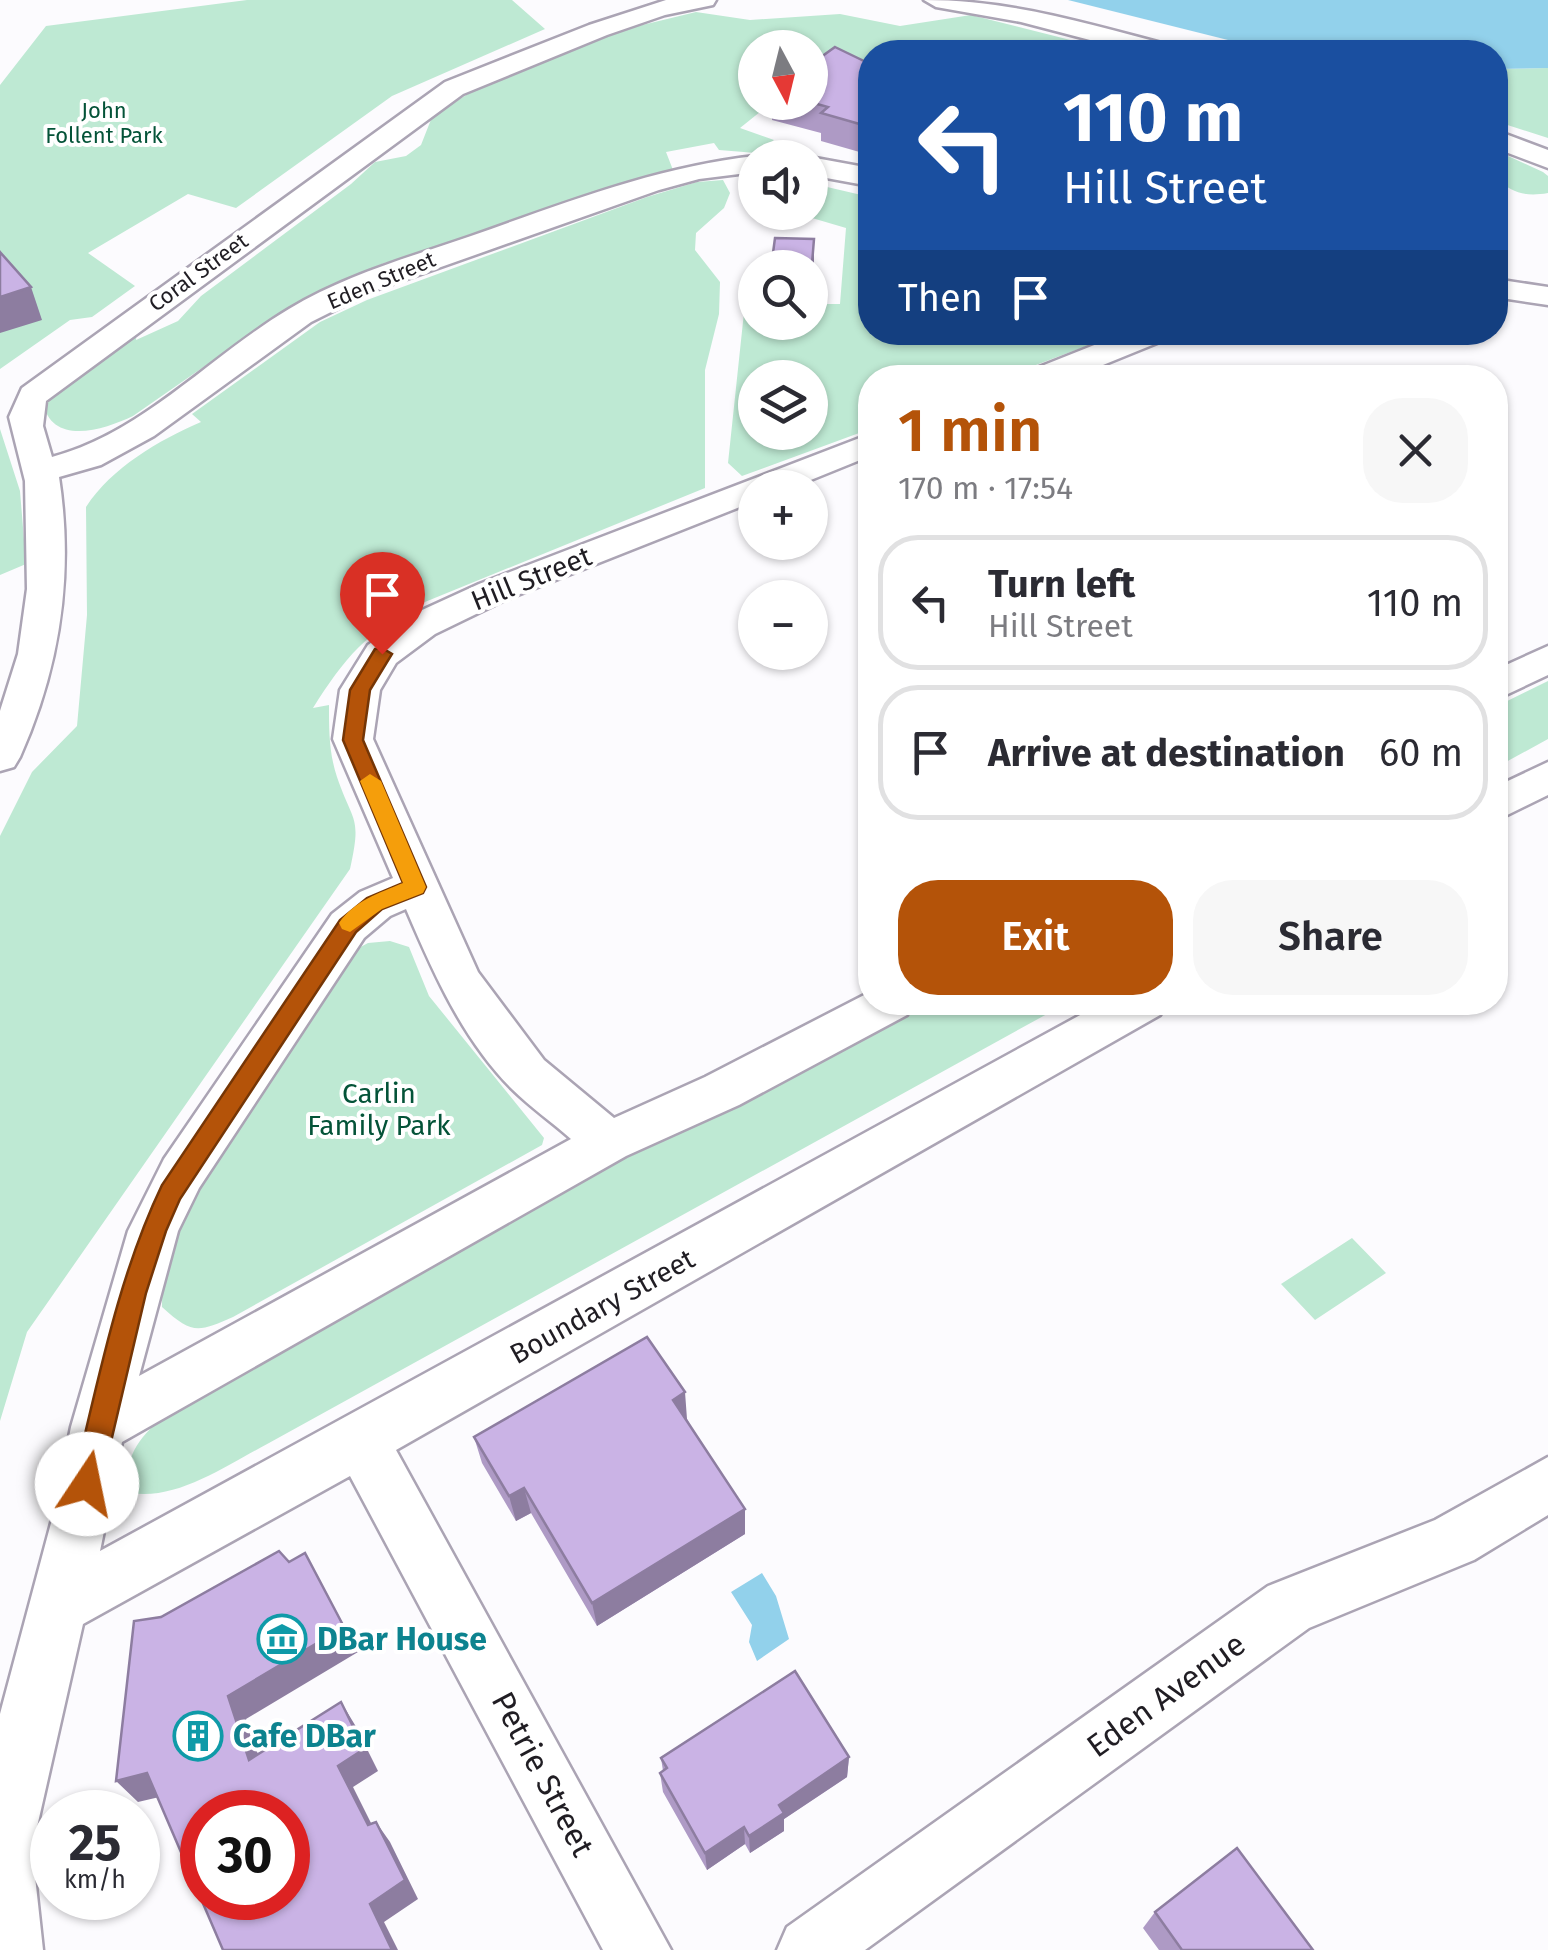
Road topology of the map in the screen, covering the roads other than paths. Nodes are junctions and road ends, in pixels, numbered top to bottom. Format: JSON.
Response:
{"nodes":[{"id":1,"x":704,"y":0,"type":"edge"},
{"id":2,"x":936,"y":0,"type":"edge"},
{"id":3,"x":1118,"y":40,"type":"edge"},
{"id":4,"x":1508,"y":143,"type":"edge"},
{"id":5,"x":1548,"y":160,"type":"edge"},
{"id":6,"x":738,"y":166,"type":"edge"},
{"id":7,"x":828,"y":169,"type":"edge"},
{"id":8,"x":858,"y":175,"type":"edge"},
{"id":9,"x":1508,"y":290,"type":"edge"},
{"id":10,"x":1548,"y":296,"type":"edge"},
{"id":11,"x":1124,"y":345,"type":"edge"},
{"id":12,"x":1074,"y":365,"type":"edge"},
{"id":13,"x":858,"y":449,"type":"edge"},
{"id":14,"x":41,"y":470,"type":"junction"},
{"id":15,"x":803,"y":470,"type":"edge"},
{"id":16,"x":738,"y":495,"type":"edge"},
{"id":17,"x":1548,"y":659,"type":"edge"},
{"id":18,"x":1508,"y":680,"type":"edge"},
{"id":19,"x":0,"y":757,"type":"edge"},
{"id":20,"x":1548,"y":776,"type":"edge"},
{"id":21,"x":1508,"y":799,"type":"edge"},
{"id":22,"x":416,"y":887,"type":"junction"},
{"id":23,"x":866,"y":1015,"type":"edge"},
{"id":24,"x":1121,"y":1015,"type":"edge"},
{"id":25,"x":609,"y":1142,"type":"junction"},
{"id":26,"x":98,"y":1427,"type":"junction"},
{"id":27,"x":361,"y":1441,"type":"junction"},
{"id":28,"x":1548,"y":1484,"type":"edge"},
{"id":29,"x":57,"y":1606,"type":"junction"},
{"id":30,"x":0,"y":1851,"type":"edge"},
{"id":31,"x":10,"y":1950,"type":"edge"},
{"id":32,"x":638,"y":1950,"type":"edge"},
{"id":33,"x":810,"y":1950,"type":"edge"}],
"edges":[{"from":1,"to":14,"type":"street","name":"Coral Street"},
{"from":2,"to":3,"type":"street"},
{"from":4,"to":5,"type":"street"},
{"from":6,"to":14,"type":"street","name":"Eden Street"},
{"from":7,"to":8,"type":"street"},
{"from":9,"to":10,"type":"street"},
{"from":11,"to":12,"type":"street"},
{"from":13,"to":15,"type":"street","name":"Hill Street"},
{"from":14,"to":19,"type":"street","name":"Coral Street"},
{"from":16,"to":22,"type":"street","name":"Hill Street"},
{"from":17,"to":18,"type":"street"},
{"from":20,"to":21,"type":"street"},
{"from":22,"to":25,"type":"street","name":"Hill Street"},
{"from":22,"to":26,"type":"street"},
{"from":23,"to":25,"type":"street"},
{"from":24,"to":27,"type":"street","name":"Boundary Street"},
{"from":25,"to":26,"type":"street"},
{"from":26,"to":29,"type":"street"},
{"from":27,"to":29,"type":"street","name":"Boundary Street"},
{"from":27,"to":32,"type":"street","name":"Petrie Street"},
{"from":28,"to":33,"type":"street","name":"Eden Avenue"},
{"from":29,"to":30,"type":"street"},
{"from":30,"to":31,"type":"street"}]}
